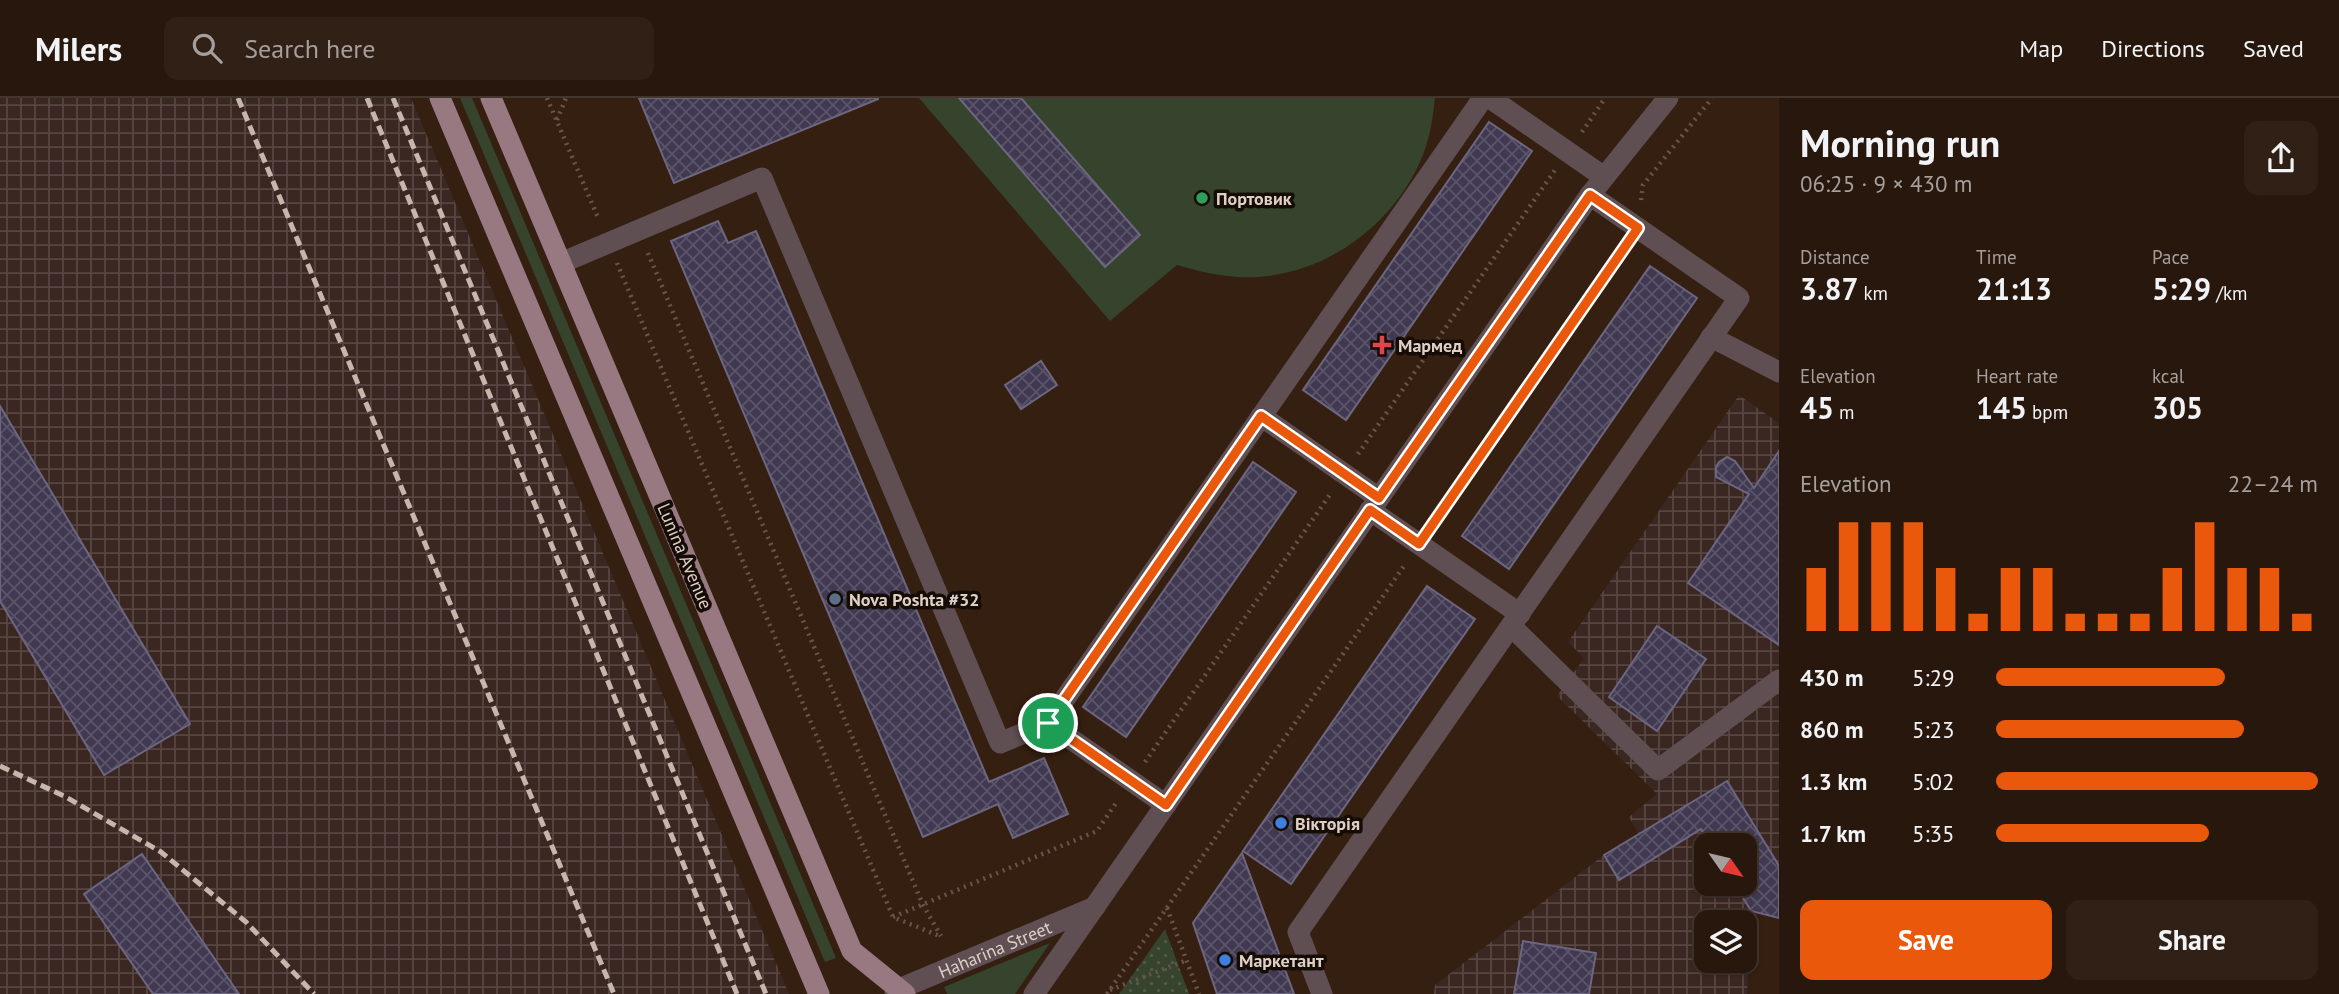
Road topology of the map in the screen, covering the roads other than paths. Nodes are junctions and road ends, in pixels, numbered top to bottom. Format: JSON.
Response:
{"nodes":[{"id":1,"x":440,"y":98,"type":"edge"},
{"id":2,"x":491,"y":98,"type":"edge"},
{"id":3,"x":1483,"y":98,"type":"edge"},
{"id":4,"x":1490,"y":98,"type":"edge"},
{"id":5,"x":1665,"y":99,"type":"edge"},
{"id":6,"x":1604,"y":177,"type":"junction"},
{"id":7,"x":1590,"y":195,"type":"junction"},
{"id":8,"x":561,"y":263,"type":"junction"},
{"id":9,"x":1711,"y":337,"type":"junction"},
{"id":10,"x":1779,"y":372,"type":"edge"},
{"id":11,"x":1261,"y":416,"type":"junction"},
{"id":12,"x":1374,"y":504,"type":"junction"},
{"id":13,"x":1515,"y":620,"type":"junction"},
{"id":14,"x":1779,"y":680,"type":"edge"},
{"id":15,"x":1048,"y":723,"type":"junction"},
{"id":16,"x":1166,"y":805,"type":"junction"},
{"id":17,"x":1095,"y":906,"type":"junction"},
{"id":18,"x":900,"y":992,"type":"edge"},
{"id":19,"x":819,"y":994,"type":"edge"},
{"id":20,"x":1034,"y":994,"type":"edge"},
{"id":21,"x":1322,"y":994,"type":"edge"}],
"edges":[{"from":1,"to":19,"type":"main road"},
{"from":2,"to":8,"type":"main road","name":"Lunina Avenue"},
{"from":3,"to":11,"type":"street"},
{"from":4,"to":6,"type":"street"},
{"from":5,"to":6,"type":"street","name":"Haharina Street"},
{"from":6,"to":7,"type":"street","name":"Haharina Street"},
{"from":7,"to":9,"type":"street"},
{"from":7,"to":12,"type":"street","name":"Haharina Street"},
{"from":8,"to":15,"type":"street"},
{"from":8,"to":18,"type":"main road","name":"Lunina Avenue"},
{"from":9,"to":10,"type":"street"},
{"from":9,"to":13,"type":"street"},
{"from":11,"to":12,"type":"street"},
{"from":11,"to":15,"type":"street"},
{"from":12,"to":13,"type":"street"},
{"from":12,"to":16,"type":"street","name":"Haharina Street"},
{"from":13,"to":14,"type":"street"},
{"from":13,"to":21,"type":"street"},
{"from":15,"to":16,"type":"street"},
{"from":16,"to":17,"type":"street","name":"Haharina Street"},
{"from":17,"to":18,"type":"street","name":"Haharina Street"},
{"from":17,"to":20,"type":"street","name":"Haharina Street"}]}
